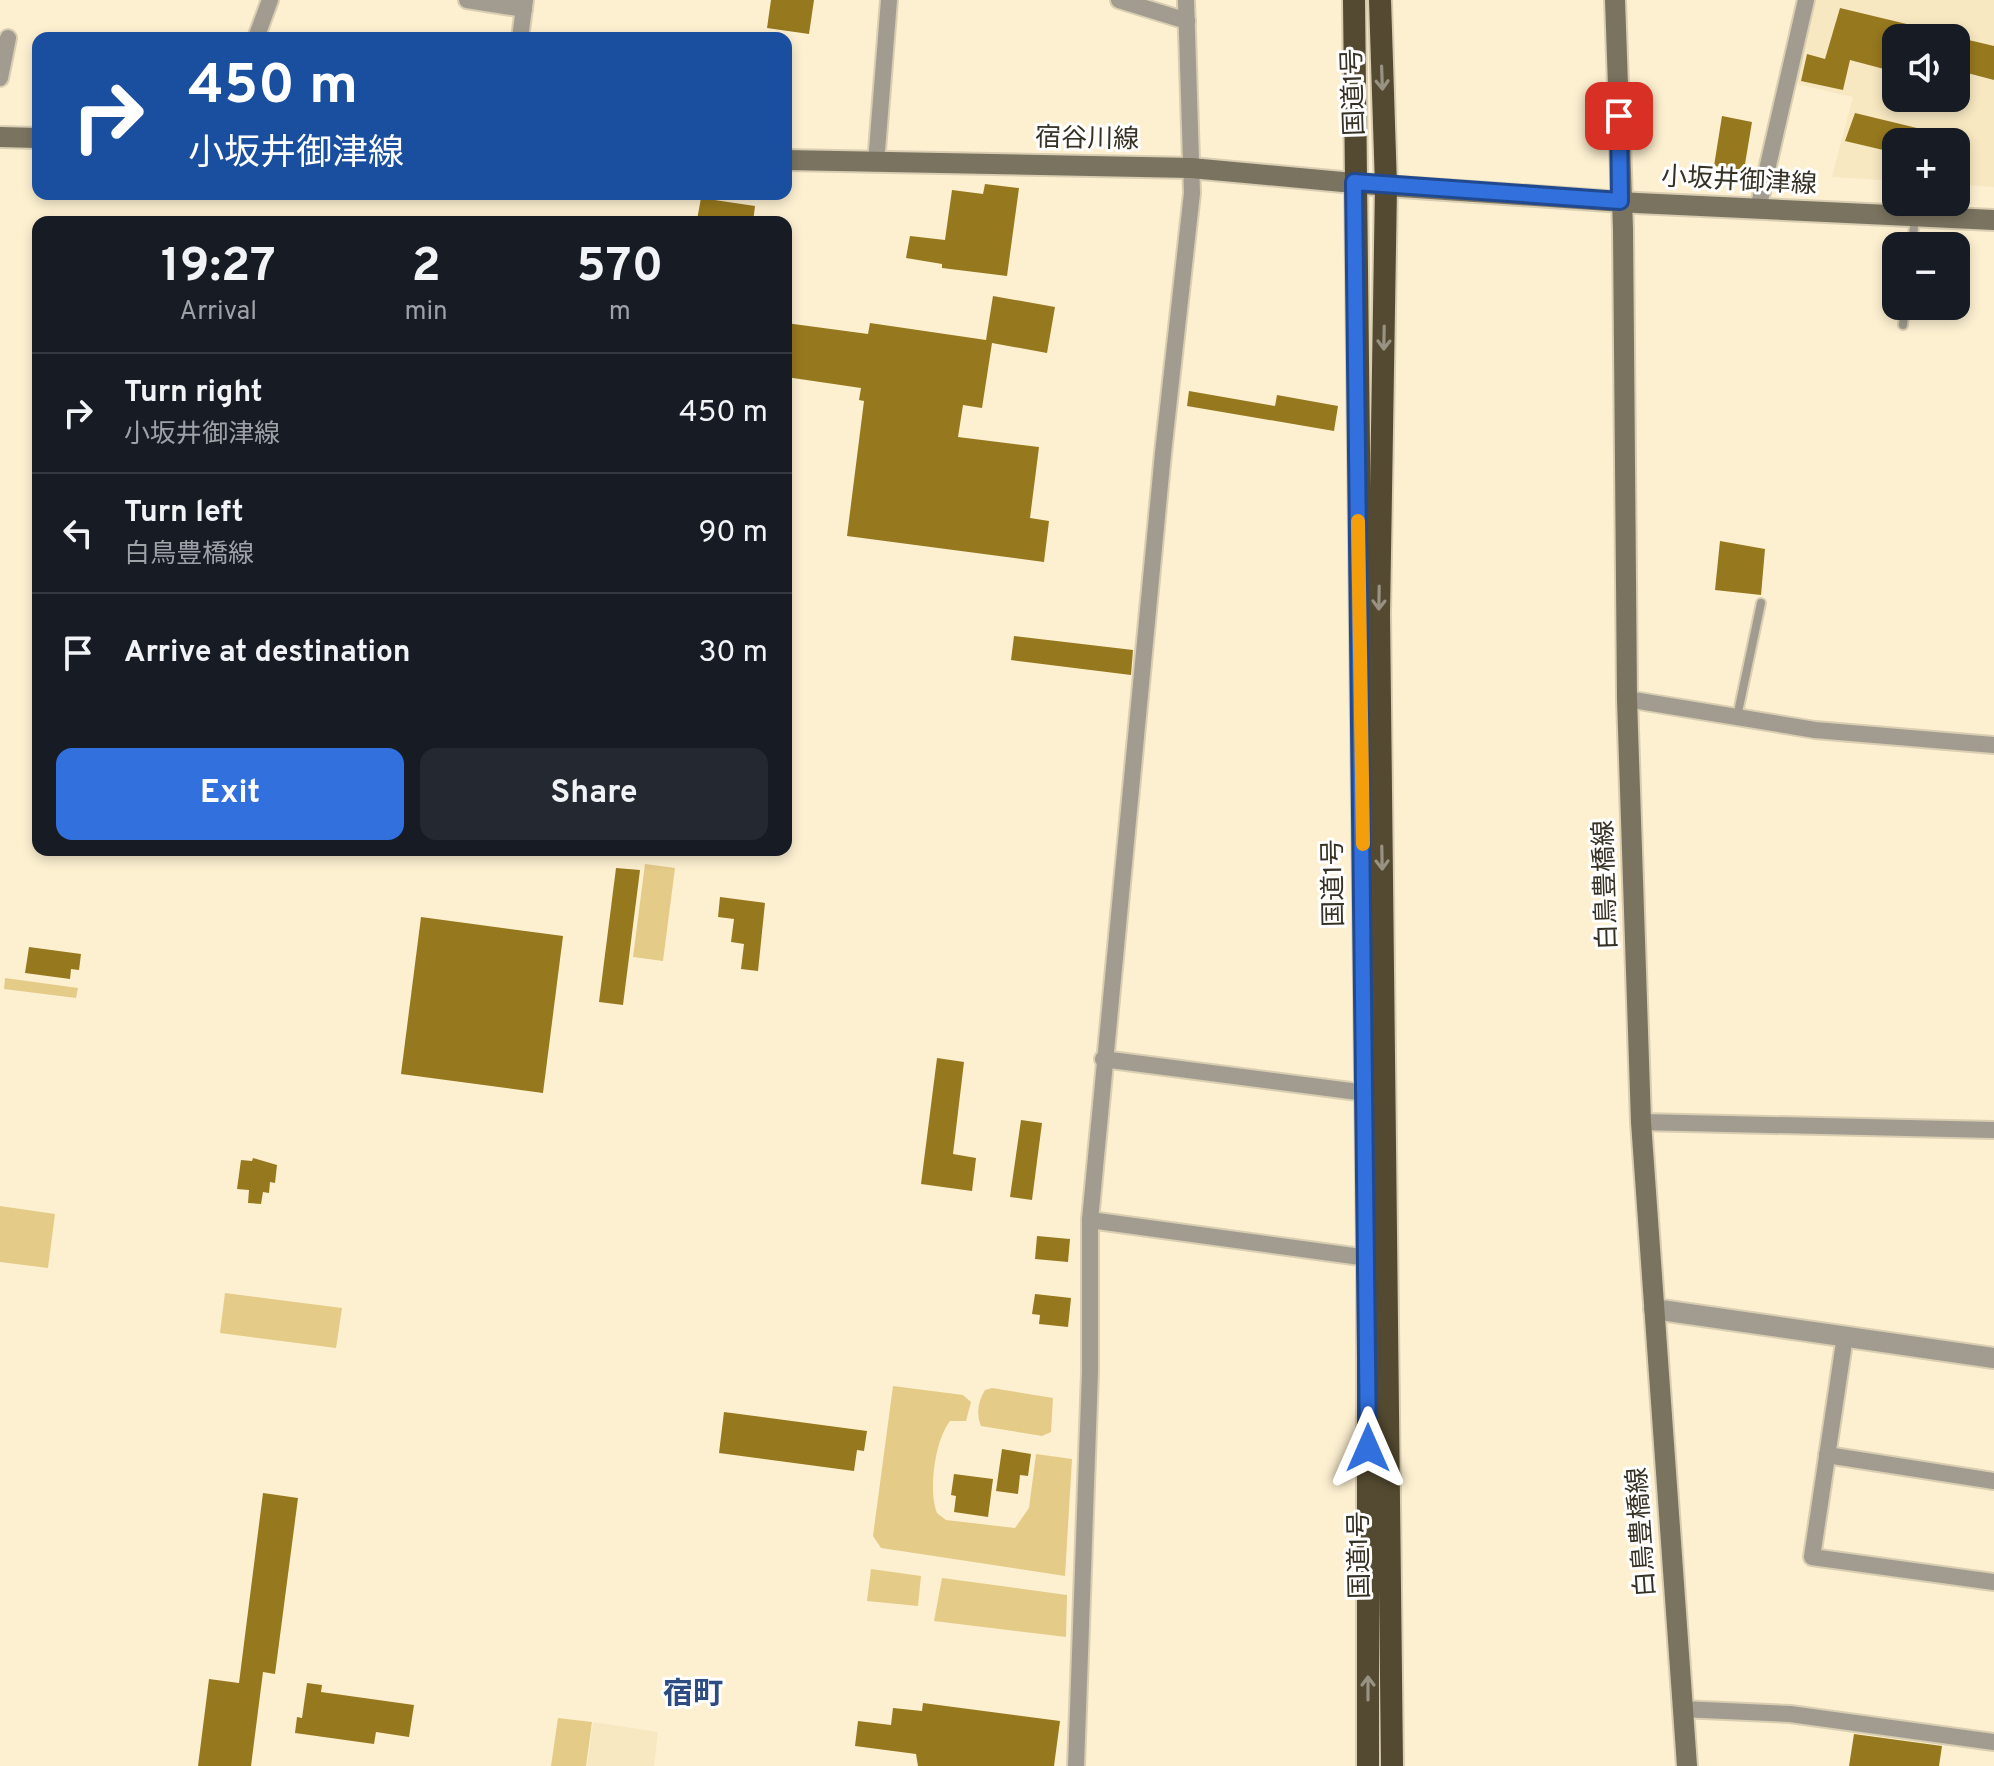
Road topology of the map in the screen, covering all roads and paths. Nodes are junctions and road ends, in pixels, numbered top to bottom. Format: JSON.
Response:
{"nodes":[{"id":1,"x":270,"y":0,"type":"edge"},
{"id":2,"x":467,"y":0,"type":"edge"},
{"id":3,"x":889,"y":0,"type":"edge"},
{"id":4,"x":1119,"y":0,"type":"edge"},
{"id":5,"x":1186,"y":0,"type":"edge"},
{"id":6,"x":1354,"y":0,"type":"edge"},
{"id":7,"x":1380,"y":0,"type":"edge"},
{"id":8,"x":1615,"y":0,"type":"edge"},
{"id":9,"x":1806,"y":0,"type":"edge"},
{"id":10,"x":524,"y":5,"type":"edge"},
{"id":11,"x":1187,"y":21,"type":"junction"},
{"id":12,"x":258,"y":32,"type":"edge"},
{"id":13,"x":521,"y":32,"type":"edge"},
{"id":14,"x":8,"y":38,"type":"dead end"},
{"id":15,"x":0,"y":78,"type":"edge"},
{"id":16,"x":0,"y":137,"type":"edge"},
{"id":17,"x":32,"y":138,"type":"edge"},
{"id":18,"x":792,"y":160,"type":"edge"},
{"id":19,"x":876,"y":163,"type":"junction"},
{"id":20,"x":1191,"y":168,"type":"junction"},
{"id":21,"x":1354,"y":182,"type":"junction"},
{"id":22,"x":1386,"y":186,"type":"junction"},
{"id":23,"x":1620,"y":201,"type":"junction"},
{"id":24,"x":1758,"y":209,"type":"junction"},
{"id":25,"x":1882,"y":215,"type":"edge"},
{"id":26,"x":1915,"y":216,"type":"joint"},
{"id":27,"x":1994,"y":220,"type":"edge"},
{"id":28,"x":1913,"y":232,"type":"edge"},
{"id":29,"x":1904,"y":320,"type":"edge"},
{"id":30,"x":1903,"y":325,"type":"dead end"},
{"id":31,"x":1761,"y":603,"type":"dead end"},
{"id":32,"x":1627,"y":699,"type":"junction"},
{"id":33,"x":1737,"y":717,"type":"junction"},
{"id":34,"x":1994,"y":745,"type":"edge"},
{"id":35,"x":1103,"y":1059,"type":"junction"},
{"id":36,"x":1366,"y":1093,"type":"junction"},
{"id":37,"x":1641,"y":1122,"type":"junction"},
{"id":38,"x":1994,"y":1130,"type":"edge"},
{"id":39,"x":1090,"y":1220,"type":"junction"},
{"id":40,"x":1368,"y":1258,"type":"junction"},
{"id":41,"x":1654,"y":1309,"type":"junction"},
{"id":42,"x":1845,"y":1336,"type":"junction"},
{"id":43,"x":1994,"y":1358,"type":"edge"},
{"id":44,"x":1827,"y":1455,"type":"junction"},
{"id":45,"x":1994,"y":1481,"type":"edge"},
{"id":46,"x":1994,"y":1582,"type":"edge"},
{"id":47,"x":1682,"y":1709,"type":"junction"},
{"id":48,"x":1994,"y":1742,"type":"edge"},
{"id":49,"x":1076,"y":1766,"type":"edge"},
{"id":50,"x":1368,"y":1766,"type":"edge"},
{"id":51,"x":1392,"y":1766,"type":"edge"},
{"id":52,"x":1687,"y":1766,"type":"edge"}],
"edges":[{"from":1,"to":12,"type":"street"},
{"from":2,"to":10,"type":"street"},
{"from":3,"to":19,"type":"street"},
{"from":4,"to":11,"type":"street"},
{"from":5,"to":11,"type":"street"},
{"from":6,"to":21,"type":"highway","name":"国道1号"},
{"from":7,"to":22,"type":"highway","name":"国道1号","one_way":true},
{"from":8,"to":23,"type":"main road","name":"白鳥豊橋線"},
{"from":9,"to":24,"type":"street"},
{"from":10,"to":13,"type":"street"},
{"from":11,"to":20,"type":"street"},
{"from":14,"to":15,"type":"street"},
{"from":16,"to":17,"type":"main road"},
{"from":18,"to":19,"type":"main road","name":"宿谷川線"},
{"from":19,"to":20,"type":"main road","name":"宿谷川線"},
{"from":20,"to":21,"type":"main road","name":"宿谷川線"},
{"from":20,"to":35,"type":"street"},
{"from":21,"to":22,"type":"main road","name":"宿谷川線"},
{"from":21,"to":36,"type":"highway","name":"国道1号"},
{"from":22,"to":23,"type":"main road","name":"小坂井御津線"},
{"from":22,"to":51,"type":"highway","name":"国道1号","one_way":true},
{"from":23,"to":24,"type":"main road","name":"小坂井御津線"},
{"from":23,"to":32,"type":"main road","name":"白鳥豊橋線"},
{"from":24,"to":25,"type":"main road","name":"小坂井御津線"},
{"from":26,"to":27,"type":"main road","name":"小坂井御津線"},
{"from":26,"to":28,"type":"lane"},
{"from":29,"to":30,"type":"lane"},
{"from":31,"to":33,"type":"lane"},
{"from":32,"to":33,"type":"street"},
{"from":32,"to":37,"type":"main road","name":"白鳥豊橋線"},
{"from":33,"to":34,"type":"street"},
{"from":35,"to":36,"type":"street"},
{"from":35,"to":39,"type":"street"},
{"from":36,"to":40,"type":"highway","name":"国道1号"},
{"from":37,"to":38,"type":"street"},
{"from":37,"to":41,"type":"main road","name":"白鳥豊橋線"},
{"from":39,"to":40,"type":"street"},
{"from":39,"to":49,"type":"street"},
{"from":50,"to":40,"type":"highway","name":"国道1号","one_way":true},
{"from":41,"to":42,"type":"street"},
{"from":41,"to":47,"type":"main road","name":"白鳥豊橋線"},
{"from":42,"to":43,"type":"street"},
{"from":42,"to":44,"type":"street"},
{"from":44,"to":45,"type":"street"},
{"from":44,"to":46,"type":"street"},
{"from":47,"to":48,"type":"street"},
{"from":47,"to":52,"type":"main road","name":"白鳥豊橋線"}]}
